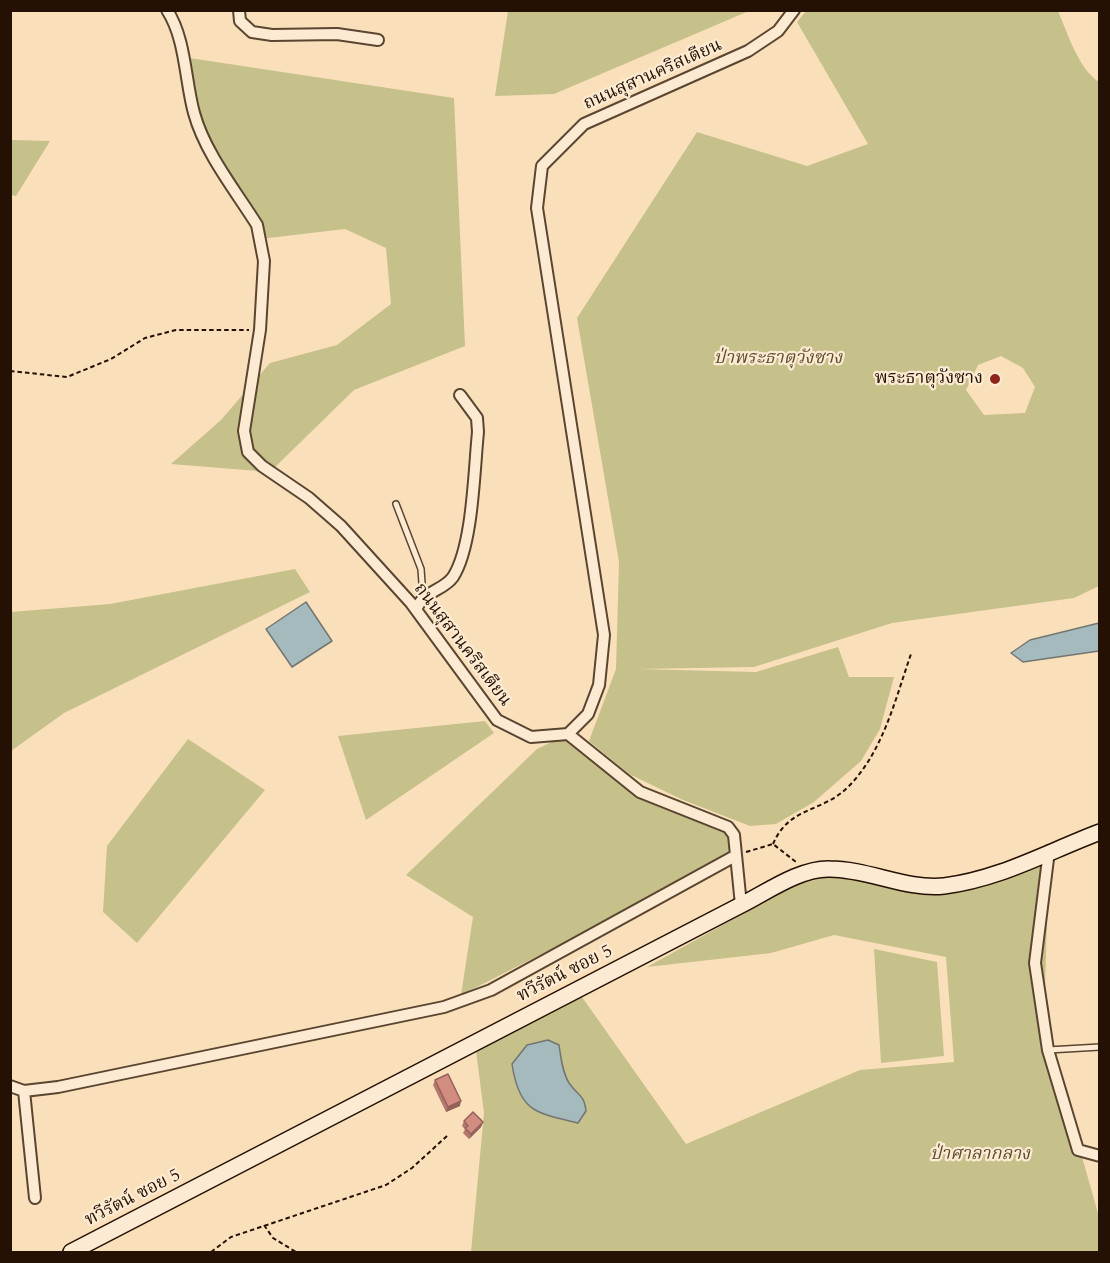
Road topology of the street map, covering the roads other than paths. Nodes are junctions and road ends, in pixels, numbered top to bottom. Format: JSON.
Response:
{"nodes":[{"id":1,"x":167,"y":10,"type":"edge"},
{"id":2,"x":239,"y":10,"type":"edge"},
{"id":3,"x":794,"y":10,"type":"edge"},
{"id":4,"x":378,"y":40,"type":"dead end"},
{"id":5,"x":460,"y":395,"type":"dead end"},
{"id":6,"x":396,"y":504,"type":"dead end"},
{"id":7,"x":423,"y":597,"type":"junction"},
{"id":8,"x":416,"y":609,"type":"junction"},
{"id":9,"x":568,"y":734,"type":"junction"},
{"id":10,"x":1100,"y":832,"type":"edge"},
{"id":11,"x":1048,"y":851,"type":"junction"},
{"id":12,"x":735,"y":856,"type":"junction"},
{"id":13,"x":741,"y":904,"type":"junction"},
{"id":14,"x":1100,"y":1047,"type":"edge"},
{"id":15,"x":1048,"y":1050,"type":"junction"},
{"id":16,"x":10,"y":1086,"type":"edge"},
{"id":17,"x":24,"y":1091,"type":"junction"},
{"id":18,"x":1100,"y":1156,"type":"edge"},
{"id":19,"x":35,"y":1198,"type":"dead end"},
{"id":20,"x":71,"y":1252,"type":"edge"}],
"edges":[{"from":1,"to":8,"type":"street","name":"ถนนสุสานคริสเตียน"},
{"from":2,"to":4,"type":"street"},
{"from":3,"to":9,"type":"street","name":"ถนนสุสานคริสเตียน"},
{"from":5,"to":7,"type":"street"},
{"from":6,"to":7,"type":"lane"},
{"from":7,"to":8,"type":"street"},
{"from":8,"to":9,"type":"street","name":"ถนนสุสานคริสเตียน"},
{"from":9,"to":12,"type":"street"},
{"from":10,"to":11,"type":"street","name":"ทวีรัตน์ ซอย 5"},
{"from":11,"to":13,"type":"street","name":"ทวีรัตน์ ซอย 5"},
{"from":11,"to":15,"type":"street"},
{"from":12,"to":13,"type":"street"},
{"from":12,"to":17,"type":"street"},
{"from":13,"to":20,"type":"street","name":"ทวีรัตน์ ซอย 5"},
{"from":14,"to":15,"type":"lane"},
{"from":15,"to":18,"type":"street"},
{"from":16,"to":17,"type":"street"},
{"from":17,"to":19,"type":"street"}]}
